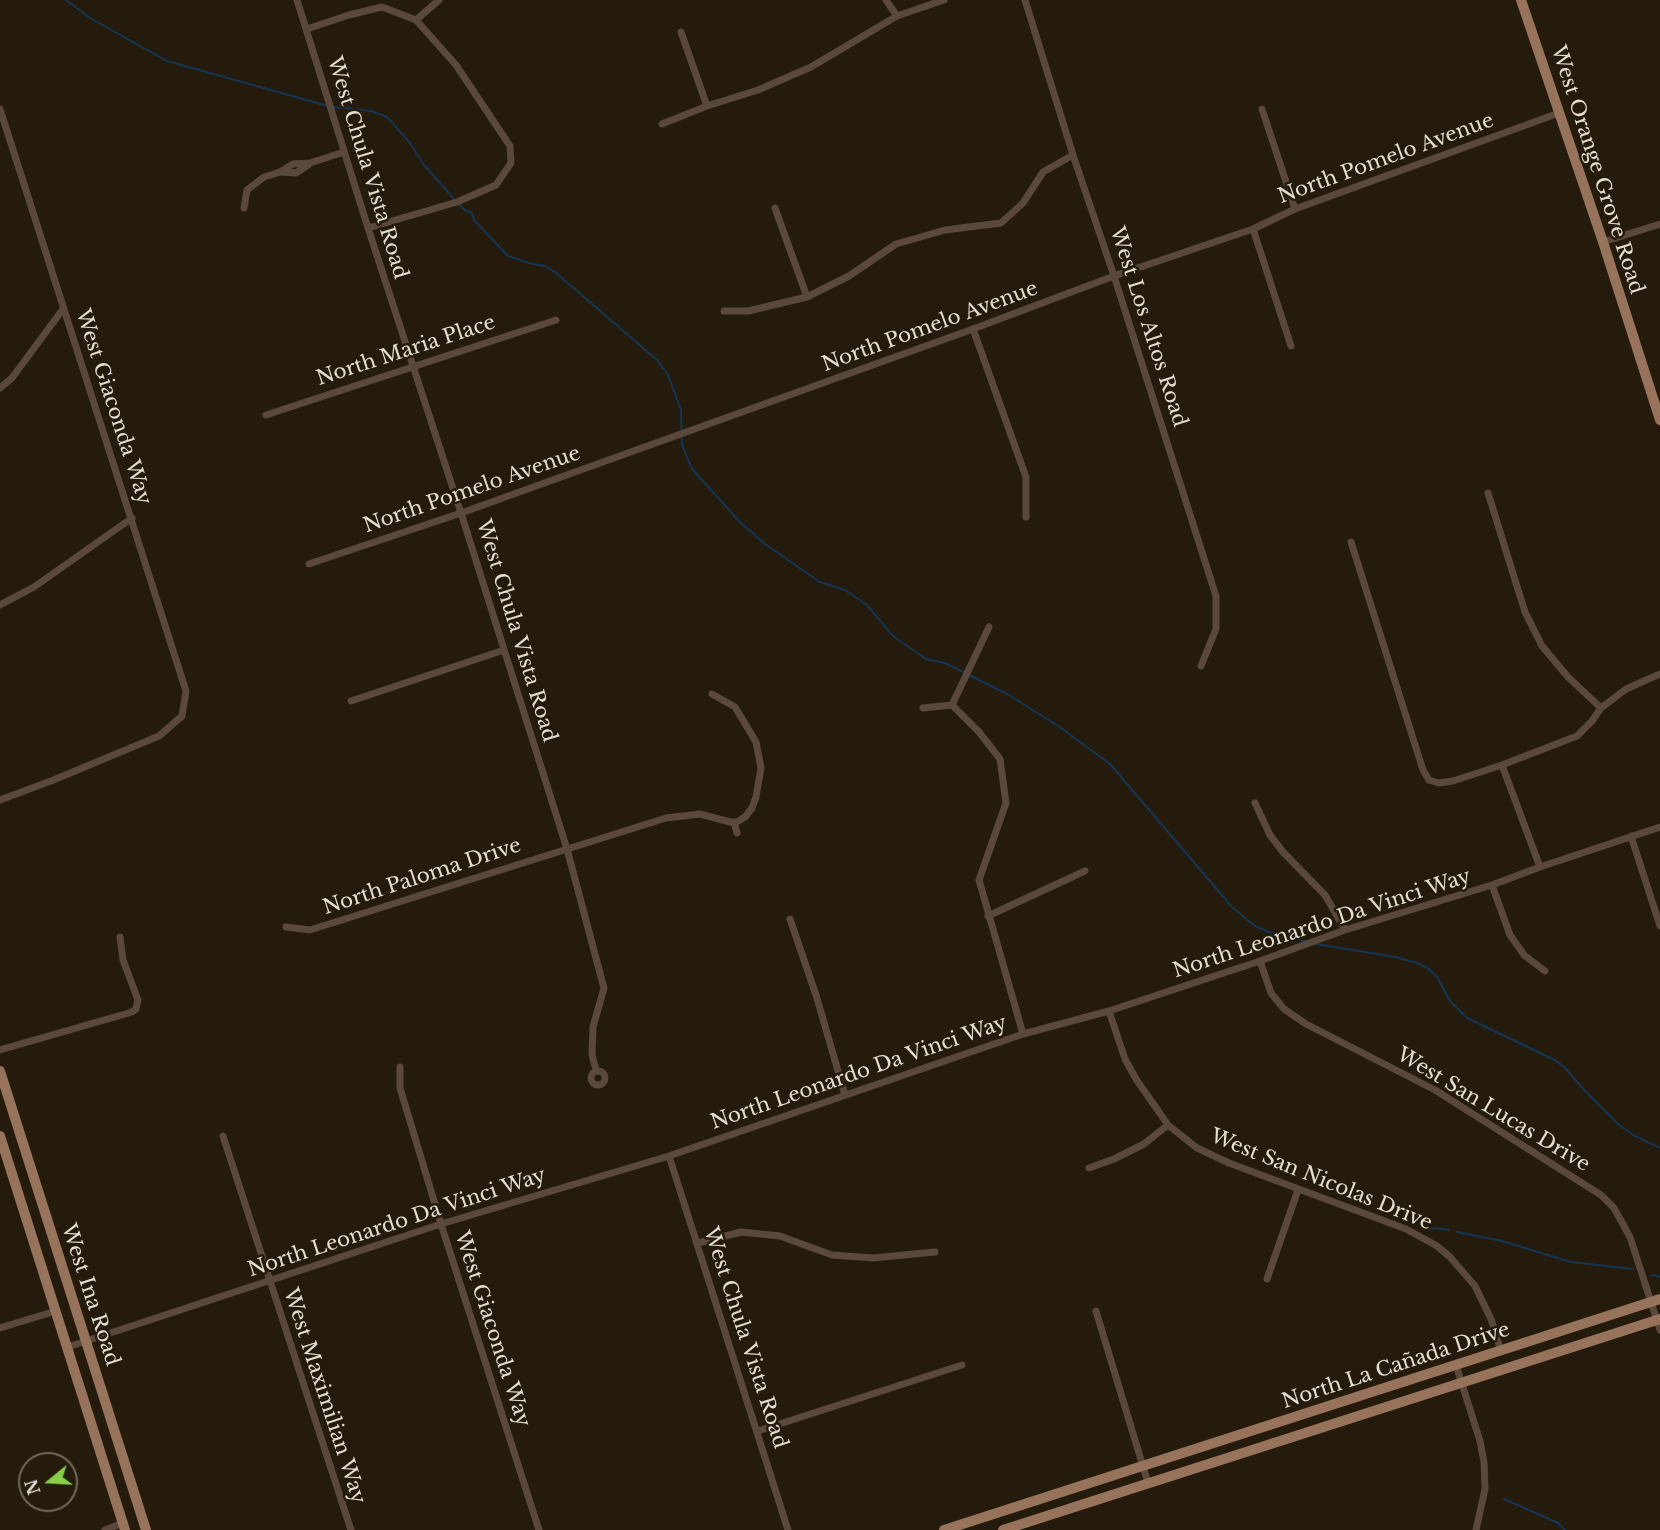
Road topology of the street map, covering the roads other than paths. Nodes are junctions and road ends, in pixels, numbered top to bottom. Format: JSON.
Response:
{"nodes":[{"id":1,"x":297,"y":0,"type":"edge"},
{"id":2,"x":439,"y":0,"type":"edge"},
{"id":3,"x":886,"y":0,"type":"edge"},
{"id":4,"x":944,"y":0,"type":"edge"},
{"id":5,"x":1025,"y":0,"type":"edge"},
{"id":6,"x":1521,"y":0,"type":"edge"},
{"id":7,"x":897,"y":15,"type":"junction"},
{"id":8,"x":416,"y":20,"type":"junction"},
{"id":9,"x":306,"y":28,"type":"junction"},
{"id":10,"x":681,"y":32,"type":"dead end"},
{"id":11,"x":707,"y":106,"type":"junction"},
{"id":12,"x":0,"y":109,"type":"edge"},
{"id":13,"x":1262,"y":109,"type":"dead end"},
{"id":14,"x":1559,"y":113,"type":"junction"},
{"id":15,"x":662,"y":124,"type":"dead end"},
{"id":16,"x":344,"y":152,"type":"junction"},
{"id":17,"x":1073,"y":155,"type":"junction"},
{"id":18,"x":244,"y":208,"type":"dead end"},
{"id":19,"x":775,"y":208,"type":"dead end"},
{"id":20,"x":1295,"y":209,"type":"junction"},
{"id":21,"x":1660,"y":224,"type":"edge"},
{"id":22,"x":368,"y":228,"type":"junction"},
{"id":23,"x":1253,"y":229,"type":"junction"},
{"id":24,"x":1603,"y":242,"type":"junction"},
{"id":25,"x":1114,"y":276,"type":"junction"},
{"id":26,"x":807,"y":297,"type":"junction"},
{"id":27,"x":63,"y":309,"type":"junction"},
{"id":28,"x":724,"y":311,"type":"dead end"},
{"id":29,"x":556,"y":320,"type":"dead end"},
{"id":30,"x":974,"y":329,"type":"junction"},
{"id":31,"x":1291,"y":346,"type":"dead end"},
{"id":32,"x":412,"y":366,"type":"junction"},
{"id":33,"x":0,"y":388,"type":"edge"},
{"id":34,"x":266,"y":415,"type":"dead end"},
{"id":35,"x":1660,"y":420,"type":"edge"},
{"id":36,"x":1488,"y":493,"type":"dead end"},
{"id":37,"x":461,"y":513,"type":"junction"},
{"id":38,"x":1026,"y":517,"type":"dead end"},
{"id":39,"x":132,"y":518,"type":"junction"},
{"id":40,"x":1351,"y":542,"type":"dead end"},
{"id":41,"x":309,"y":564,"type":"dead end"},
{"id":42,"x":0,"y":605,"type":"edge"},
{"id":43,"x":989,"y":627,"type":"dead end"},
{"id":44,"x":504,"y":650,"type":"junction"},
{"id":45,"x":1201,"y":666,"type":"dead end"},
{"id":46,"x":1660,"y":674,"type":"edge"},
{"id":47,"x":712,"y":694,"type":"dead end"},
{"id":48,"x":351,"y":701,"type":"dead end"},
{"id":49,"x":952,"y":705,"type":"junction"},
{"id":50,"x":923,"y":708,"type":"dead end"},
{"id":51,"x":1601,"y":708,"type":"junction"},
{"id":52,"x":1502,"y":765,"type":"junction"},
{"id":53,"x":0,"y":800,"type":"edge"},
{"id":54,"x":1255,"y":803,"type":"dead end"},
{"id":55,"x":734,"y":822,"type":"junction"},
{"id":56,"x":1660,"y":826,"type":"edge"},
{"id":57,"x":737,"y":833,"type":"dead end"},
{"id":58,"x":1631,"y":836,"type":"junction"},
{"id":59,"x":567,"y":849,"type":"junction"},
{"id":60,"x":1539,"y":867,"type":"junction"},
{"id":61,"x":1085,"y":871,"type":"dead end"},
{"id":62,"x":1492,"y":885,"type":"junction"},
{"id":63,"x":988,"y":916,"type":"junction"},
{"id":64,"x":790,"y":919,"type":"dead end"},
{"id":65,"x":1660,"y":926,"type":"edge"},
{"id":66,"x":286,"y":927,"type":"dead end"},
{"id":67,"x":1345,"y":930,"type":"junction"},
{"id":68,"x":120,"y":937,"type":"dead end"},
{"id":69,"x":1260,"y":961,"type":"junction"},
{"id":70,"x":1545,"y":971,"type":"dead end"},
{"id":71,"x":1109,"y":1011,"type":"junction"},
{"id":72,"x":1023,"y":1034,"type":"junction"},
{"id":73,"x":0,"y":1050,"type":"edge"},
{"id":74,"x":400,"y":1067,"type":"dead end"},
{"id":75,"x":596,"y":1070,"type":"dead end"},
{"id":76,"x":0,"y":1071,"type":"edge"},
{"id":77,"x":845,"y":1095,"type":"junction"},
{"id":78,"x":1168,"y":1125,"type":"junction"},
{"id":79,"x":0,"y":1136,"type":"edge"},
{"id":80,"x":223,"y":1136,"type":"dead end"},
{"id":81,"x":669,"y":1156,"type":"junction"},
{"id":82,"x":1089,"y":1168,"type":"dead end"},
{"id":83,"x":1298,"y":1190,"type":"junction"},
{"id":84,"x":441,"y":1224,"type":"junction"},
{"id":85,"x":698,"y":1243,"type":"junction"},
{"id":86,"x":935,"y":1252,"type":"dead end"},
{"id":87,"x":1267,"y":1279,"type":"dead end"},
{"id":88,"x":269,"y":1282,"type":"junction"},
{"id":89,"x":1656,"y":1301,"type":"edge"},
{"id":90,"x":56,"y":1311,"type":"junction"},
{"id":91,"x":1096,"y":1311,"type":"dead end"},
{"id":92,"x":1659,"y":1323,"type":"edge"},
{"id":93,"x":0,"y":1328,"type":"edge"},
{"id":94,"x":86,"y":1341,"type":"junction"},
{"id":95,"x":68,"y":1347,"type":"junction"},
{"id":96,"x":1501,"y":1351,"type":"junction"},
{"id":97,"x":962,"y":1365,"type":"dead end"},
{"id":98,"x":1456,"y":1365,"type":"junction"},
{"id":99,"x":1462,"y":1382,"type":"junction"},
{"id":100,"x":758,"y":1431,"type":"junction"},
{"id":101,"x":1142,"y":1466,"type":"junction"},
{"id":102,"x":1148,"y":1483,"type":"junction"},
{"id":103,"x":124,"y":1526,"type":"edge"},
{"id":104,"x":1020,"y":1527,"type":"edge"},
{"id":105,"x":105,"y":1530,"type":"edge"},
{"id":106,"x":146,"y":1530,"type":"edge"},
{"id":107,"x":351,"y":1530,"type":"edge"},
{"id":108,"x":539,"y":1530,"type":"edge"},
{"id":109,"x":788,"y":1530,"type":"edge"},
{"id":110,"x":944,"y":1530,"type":"edge"},
{"id":111,"x":1003,"y":1530,"type":"edge"},
{"id":112,"x":1476,"y":1530,"type":"edge"}],
"edges":[{"from":1,"to":9,"type":"street","name":"West Chula Vista Road"},
{"from":2,"to":8,"type":"street"},
{"from":3,"to":7,"type":"street"},
{"from":4,"to":7,"type":"street"},
{"from":5,"to":17,"type":"street","name":"West Los Altos Road"},
{"from":6,"to":14,"type":"main road","name":"West Orange Grove Road"},
{"from":7,"to":11,"type":"street"},
{"from":8,"to":9,"type":"street"},
{"from":8,"to":22,"type":"street"},
{"from":9,"to":16,"type":"street","name":"West Chula Vista Road"},
{"from":10,"to":11,"type":"street"},
{"from":11,"to":15,"type":"street"},
{"from":12,"to":27,"type":"street","name":"West Giaconda Way"},
{"from":13,"to":20,"type":"street"},
{"from":14,"to":20,"type":"street","name":"North Pomelo Avenue"},
{"from":14,"to":24,"type":"main road","name":"West Orange Grove Road"},
{"from":16,"to":18,"type":"street"},
{"from":16,"to":22,"type":"street","name":"West Chula Vista Road"},
{"from":17,"to":25,"type":"street","name":"West Los Altos Road"},
{"from":17,"to":26,"type":"street"},
{"from":19,"to":26,"type":"street"},
{"from":20,"to":23,"type":"street","name":"North Pomelo Avenue"},
{"from":21,"to":24,"type":"street"},
{"from":22,"to":32,"type":"street","name":"West Chula Vista Road"},
{"from":23,"to":25,"type":"street","name":"North Pomelo Avenue"},
{"from":23,"to":31,"type":"street"},
{"from":24,"to":35,"type":"main road","name":"West Orange Grove Road"},
{"from":25,"to":30,"type":"street","name":"North Pomelo Avenue"},
{"from":25,"to":45,"type":"street","name":"West Los Altos Road"},
{"from":26,"to":28,"type":"street"},
{"from":27,"to":33,"type":"street"},
{"from":27,"to":39,"type":"street","name":"West Giaconda Way"},
{"from":29,"to":32,"type":"street","name":"North Maria Place"},
{"from":30,"to":37,"type":"street","name":"North Pomelo Avenue"},
{"from":30,"to":38,"type":"street"},
{"from":32,"to":34,"type":"street","name":"North Maria Place"},
{"from":32,"to":37,"type":"street","name":"West Chula Vista Road"},
{"from":36,"to":51,"type":"street"},
{"from":37,"to":41,"type":"street","name":"North Pomelo Avenue"},
{"from":37,"to":44,"type":"street","name":"West Chula Vista Road"},
{"from":39,"to":42,"type":"street"},
{"from":39,"to":53,"type":"street","name":"West Giaconda Way"},
{"from":40,"to":52,"type":"street"},
{"from":43,"to":49,"type":"street"},
{"from":44,"to":48,"type":"street"},
{"from":44,"to":59,"type":"street","name":"West Chula Vista Road"},
{"from":46,"to":51,"type":"street"},
{"from":47,"to":55,"type":"street"},
{"from":49,"to":50,"type":"street"},
{"from":49,"to":63,"type":"street"},
{"from":51,"to":52,"type":"street"},
{"from":52,"to":60,"type":"street"},
{"from":54,"to":67,"type":"street"},
{"from":55,"to":57,"type":"street"},
{"from":55,"to":59,"type":"street","name":"North Paloma Drive"},
{"from":56,"to":58,"type":"street","name":"North Leonardo Da Vinci Way"},
{"from":58,"to":60,"type":"street","name":"North Leonardo Da Vinci Way"},
{"from":58,"to":65,"type":"street"},
{"from":59,"to":66,"type":"street","name":"North Paloma Drive"},
{"from":59,"to":75,"type":"street","name":"West Chula Vista Road"},
{"from":60,"to":62,"type":"street","name":"North Leonardo Da Vinci Way"},
{"from":61,"to":63,"type":"street"},
{"from":62,"to":67,"type":"street","name":"North Leonardo Da Vinci Way"},
{"from":62,"to":70,"type":"street"},
{"from":63,"to":72,"type":"street"},
{"from":64,"to":77,"type":"street"},
{"from":67,"to":69,"type":"street","name":"North Leonardo Da Vinci Way"},
{"from":68,"to":73,"type":"street"},
{"from":69,"to":71,"type":"street","name":"North Leonardo Da Vinci Way"},
{"from":69,"to":89,"type":"street","name":"West San Lucas Drive"},
{"from":71,"to":72,"type":"street","name":"North Leonardo Da Vinci Way"},
{"from":71,"to":78,"type":"street","name":"West San Nicolas Drive"},
{"from":72,"to":77,"type":"street","name":"North Leonardo Da Vinci Way"},
{"from":74,"to":84,"type":"street","name":"West Giaconda Way"},
{"from":76,"to":94,"type":"main road","name":"West Ina Road"},
{"from":77,"to":81,"type":"street","name":"North Leonardo Da Vinci Way"},
{"from":78,"to":82,"type":"street"},
{"from":78,"to":83,"type":"street","name":"West San Nicolas Drive"},
{"from":79,"to":90,"type":"main road","name":"West Ina Road"},
{"from":80,"to":88,"type":"street","name":"West Maximilian Way"},
{"from":81,"to":84,"type":"street","name":"North Leonardo Da Vinci Way"},
{"from":81,"to":85,"type":"street","name":"West Chula Vista Road"},
{"from":83,"to":87,"type":"street"},
{"from":83,"to":96,"type":"street","name":"West San Nicolas Drive"},
{"from":84,"to":88,"type":"street","name":"North Leonardo Da Vinci Way"},
{"from":84,"to":108,"type":"street","name":"West Giaconda Way"},
{"from":85,"to":86,"type":"street"},
{"from":85,"to":100,"type":"street","name":"West Chula Vista Road"},
{"from":88,"to":94,"type":"street","name":"North Leonardo Da Vinci Way"},
{"from":88,"to":107,"type":"street","name":"West Maximilian Way"},
{"from":89,"to":92,"type":"street","name":"West San Lucas Drive"},
{"from":89,"to":96,"type":"main road","name":"North La Cañada Drive"},
{"from":90,"to":93,"type":"street"},
{"from":90,"to":95,"type":"main road","name":"West Ina Road"},
{"from":91,"to":101,"type":"street"},
{"from":92,"to":99,"type":"main road","name":"North La Cañada Drive"},
{"from":94,"to":95,"type":"street","name":"North Leonardo Da Vinci Way"},
{"from":94,"to":106,"type":"main road","name":"West Ina Road"},
{"from":95,"to":103,"type":"main road","name":"West Ina Road"},
{"from":96,"to":98,"type":"main road","name":"North La Cañada Drive"},
{"from":97,"to":100,"type":"street"},
{"from":98,"to":99,"type":"street"},
{"from":98,"to":101,"type":"main road","name":"North La Cañada Drive"},
{"from":99,"to":102,"type":"main road","name":"North La Cañada Drive"},
{"from":99,"to":112,"type":"street"},
{"from":100,"to":109,"type":"street","name":"West Chula Vista Road"},
{"from":101,"to":102,"type":"street"},
{"from":101,"to":110,"type":"main road","name":"North La Cañada Drive"},
{"from":102,"to":104,"type":"main road","name":"North La Cañada Drive"},
{"from":103,"to":105,"type":"street"},
{"from":104,"to":111,"type":"main road","name":"North La Cañada Drive"}]}
